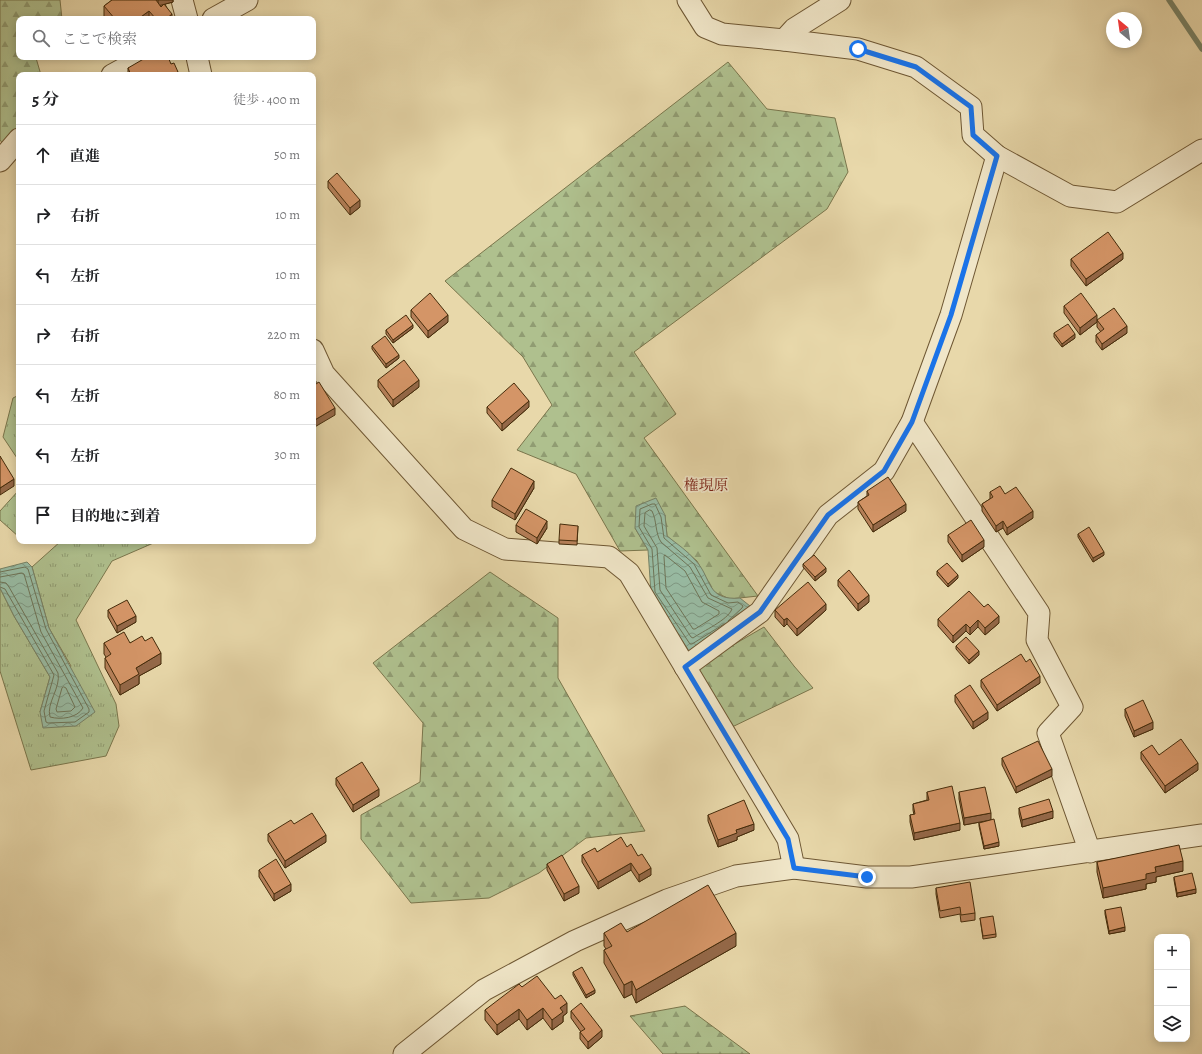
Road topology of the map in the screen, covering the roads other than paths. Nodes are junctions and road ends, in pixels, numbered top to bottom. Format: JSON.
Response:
{"nodes":[{"id":1,"x":182,"y":0,"type":"edge"},
{"id":2,"x":246,"y":0,"type":"edge"},
{"id":3,"x":688,"y":0,"type":"edge"},
{"id":4,"x":840,"y":0,"type":"edge"},
{"id":5,"x":186,"y":16,"type":"edge"},
{"id":6,"x":219,"y":16,"type":"edge"},
{"id":7,"x":784,"y":40,"type":"junction"},
{"id":8,"x":140,"y":60,"type":"edge"},
{"id":9,"x":198,"y":60,"type":"edge"},
{"id":10,"x":118,"y":72,"type":"edge"},
{"id":11,"x":200,"y":72,"type":"edge"},
{"id":12,"x":16,"y":142,"type":"edge"},
{"id":13,"x":1202,"y":150,"type":"edge"},
{"id":14,"x":997,"y":156,"type":"junction"},
{"id":15,"x":0,"y":161,"type":"edge"},
{"id":16,"x":316,"y":365,"type":"edge"},
{"id":17,"x":318,"y":375,"type":"edge"},
{"id":18,"x":912,"y":422,"type":"junction"},
{"id":19,"x":685,"y":667,"type":"junction"},
{"id":20,"x":1202,"y":835,"type":"edge"},
{"id":21,"x":1090,"y":852,"type":"junction"},
{"id":22,"x":794,"y":868,"type":"junction"},
{"id":23,"x":404,"y":1054,"type":"edge"}],
"edges":[{"from":1,"to":5,"type":"street"},
{"from":2,"to":6,"type":"street"},
{"from":3,"to":7,"type":"street"},
{"from":4,"to":7,"type":"street"},
{"from":7,"to":14,"type":"street"},
{"from":8,"to":10,"type":"street"},
{"from":9,"to":11,"type":"street"},
{"from":12,"to":15,"type":"street"},
{"from":13,"to":14,"type":"street"},
{"from":14,"to":18,"type":"street"},
{"from":16,"to":17,"type":"street"},
{"from":17,"to":19,"type":"street"},
{"from":18,"to":19,"type":"street"},
{"from":18,"to":21,"type":"street"},
{"from":19,"to":22,"type":"street"},
{"from":20,"to":21,"type":"street"},
{"from":21,"to":22,"type":"street"},
{"from":22,"to":23,"type":"street"}]}
